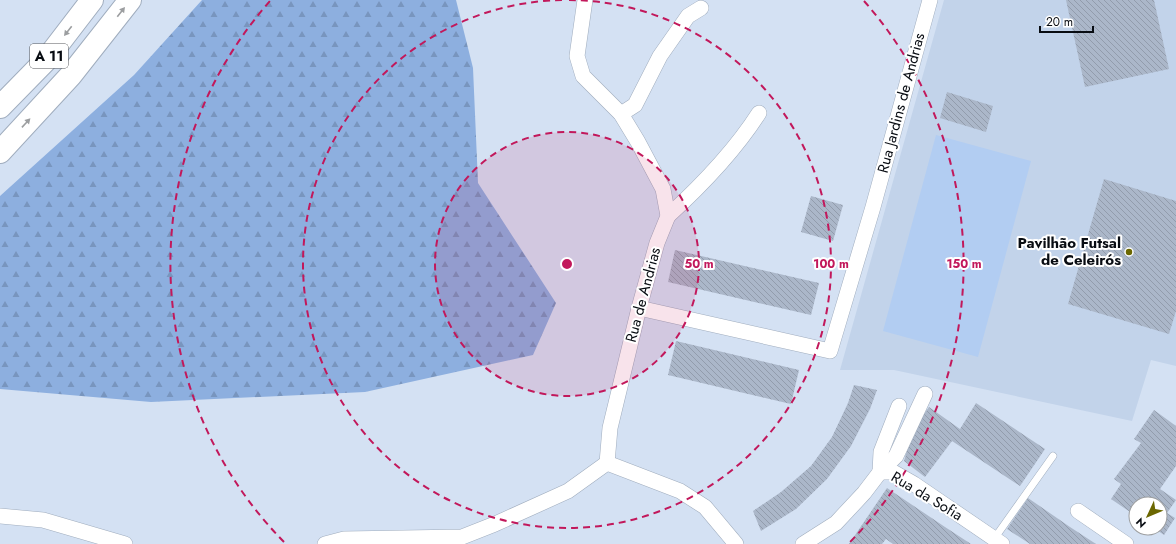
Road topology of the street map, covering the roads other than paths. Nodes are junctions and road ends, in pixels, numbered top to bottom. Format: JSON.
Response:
{"nodes":[{"id":1,"x":92,"y":0,"type":"edge"},
{"id":2,"x":130,"y":0,"type":"edge"},
{"id":3,"x":585,"y":0,"type":"edge"},
{"id":4,"x":930,"y":0,"type":"edge"},
{"id":5,"x":701,"y":8,"type":"dead end"},
{"id":6,"x":0,"y":108,"type":"edge"},
{"id":7,"x":759,"y":113,"type":"dead end"},
{"id":8,"x":621,"y":114,"type":"junction"},
{"id":9,"x":0,"y":152,"type":"edge"},
{"id":10,"x":668,"y":216,"type":"junction"},
{"id":11,"x":639,"y":308,"type":"junction"},
{"id":12,"x":925,"y":394,"type":"dead end"},
{"id":13,"x":899,"y":406,"type":"dead end"},
{"id":14,"x":1053,"y":456,"type":"dead end"},
{"id":15,"x":607,"y":463,"type":"junction"},
{"id":16,"x":880,"y":472,"type":"junction"},
{"id":17,"x":1078,"y":511,"type":"dead end"},
{"id":18,"x":0,"y":516,"type":"edge"},
{"id":19,"x":996,"y":542,"type":"edge"},
{"id":20,"x":125,"y":544,"type":"edge"},
{"id":21,"x":325,"y":544,"type":"edge"},
{"id":22,"x":736,"y":544,"type":"edge"},
{"id":23,"x":803,"y":544,"type":"edge"},
{"id":24,"x":1126,"y":544,"type":"edge"}],
"edges":[{"from":1,"to":6,"type":"highway","number":"A 11","one_way":true},
{"from":9,"to":2,"type":"highway","number":"A 11","one_way":true},
{"from":3,"to":8,"type":"street"},
{"from":4,"to":11,"type":"street","name":"Rua Jardins de Andrias"},
{"from":5,"to":8,"type":"street"},
{"from":7,"to":10,"type":"street"},
{"from":8,"to":10,"type":"street"},
{"from":10,"to":11,"type":"street","name":"Rua de Andrias"},
{"from":11,"to":15,"type":"street","name":"Rua de Andrias"},
{"from":12,"to":16,"type":"street"},
{"from":13,"to":16,"type":"street"},
{"from":14,"to":19,"type":"lane"},
{"from":15,"to":21,"type":"street"},
{"from":15,"to":22,"type":"street"},
{"from":16,"to":19,"type":"street","name":"Rua da Sofia"},
{"from":16,"to":23,"type":"street","name":"Rua da Sofia"},
{"from":17,"to":24,"type":"street"},
{"from":18,"to":20,"type":"street"}]}
